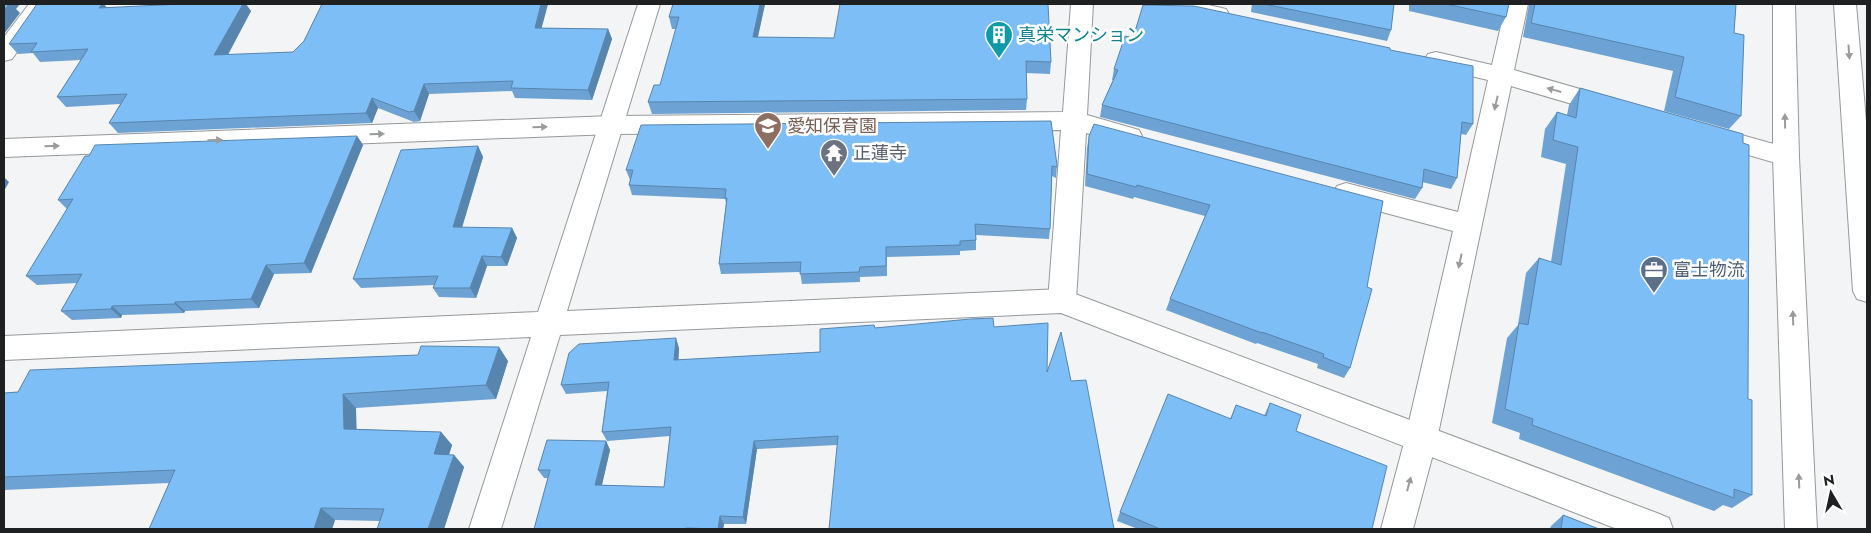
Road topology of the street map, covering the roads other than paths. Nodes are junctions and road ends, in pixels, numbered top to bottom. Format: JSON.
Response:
{"nodes":[{"id":1,"x":40,"y":4,"type":"edge"},
{"id":2,"x":649,"y":4,"type":"edge"},
{"id":3,"x":1082,"y":4,"type":"edge"},
{"id":4,"x":1172,"y":4,"type":"edge"},
{"id":5,"x":1517,"y":4,"type":"edge"},
{"id":6,"x":1784,"y":4,"type":"edge"},
{"id":7,"x":1846,"y":4,"type":"edge"},
{"id":8,"x":1240,"y":18,"type":"edge"},
{"id":9,"x":4,"y":53,"type":"edge"},
{"id":10,"x":1416,"y":56,"type":"edge"},
{"id":11,"x":1502,"y":74,"type":"junction"},
{"id":12,"x":1633,"y":113,"type":"edge"},
{"id":13,"x":1075,"y":121,"type":"junction"},
{"id":14,"x":612,"y":125,"type":"junction"},
{"id":15,"x":1689,"y":129,"type":"edge"},
{"id":16,"x":1152,"y":142,"type":"edge"},
{"id":17,"x":4,"y":148,"type":"edge"},
{"id":18,"x":1786,"y":157,"type":"junction"},
{"id":19,"x":1862,"y":175,"type":"edge"},
{"id":20,"x":1324,"y":187,"type":"edge"},
{"id":21,"x":1468,"y":225,"type":"junction"},
{"id":22,"x":1867,"y":291,"type":"edge"},
{"id":23,"x":1062,"y":302,"type":"junction"},
{"id":24,"x":550,"y":324,"type":"junction"},
{"id":25,"x":4,"y":348,"type":"edge"},
{"id":26,"x":1421,"y":438,"type":"junction"},
{"id":27,"x":486,"y":529,"type":"edge"},
{"id":28,"x":1397,"y":529,"type":"edge"},
{"id":29,"x":1658,"y":529,"type":"edge"},
{"id":30,"x":1801,"y":529,"type":"edge"}],
"edges":[{"from":1,"to":9,"type":"street"},
{"from":2,"to":14,"type":"street"},
{"from":3,"to":13,"type":"street"},
{"from":4,"to":8,"type":"street"},
{"from":5,"to":11,"type":"street"},
{"from":18,"to":6,"type":"street","one_way":true},
{"from":7,"to":19,"type":"street","one_way":true},
{"from":10,"to":11,"type":"street"},
{"from":12,"to":11,"type":"street","one_way":true},
{"from":11,"to":21,"type":"street","one_way":true},
{"from":13,"to":14,"type":"street"},
{"from":13,"to":16,"type":"street"},
{"from":13,"to":23,"type":"street"},
{"from":17,"to":14,"type":"street","one_way":true},
{"from":14,"to":24,"type":"street"},
{"from":15,"to":18,"type":"street"},
{"from":30,"to":18,"type":"street","one_way":true},
{"from":19,"to":22,"type":"street"},
{"from":20,"to":21,"type":"street"},
{"from":21,"to":26,"type":"street","one_way":true},
{"from":23,"to":24,"type":"street"},
{"from":23,"to":26,"type":"street"},
{"from":24,"to":25,"type":"street"},
{"from":24,"to":27,"type":"street"},
{"from":28,"to":26,"type":"street","one_way":true},
{"from":26,"to":29,"type":"street"}]}
